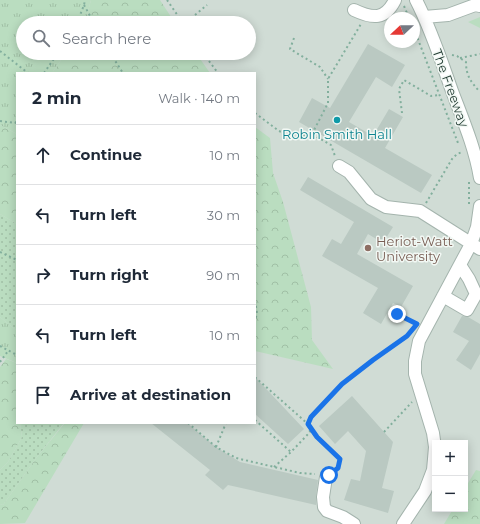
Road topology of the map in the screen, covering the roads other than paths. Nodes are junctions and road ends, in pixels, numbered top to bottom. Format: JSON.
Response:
{"nodes":[{"id":1,"x":395,"y":0,"type":"edge"},
{"id":2,"x":416,"y":0,"type":"edge"},
{"id":3,"x":480,"y":6,"type":"edge"},
{"id":4,"x":354,"y":10,"type":"dead end"},
{"id":5,"x":448,"y":15,"type":"junction"},
{"id":6,"x":424,"y":17,"type":"junction"},
{"id":7,"x":430,"y":29,"type":"junction"},
{"id":8,"x":339,"y":166,"type":"road end"},
{"id":9,"x":474,"y":178,"type":"edge"},
{"id":10,"x":477,"y":211,"type":"edge"},
{"id":11,"x":475,"y":246,"type":"edge"},
{"id":12,"x":460,"y":265,"type":"junction"},
{"id":13,"x":443,"y":296,"type":"junction"},
{"id":14,"x":327,"y":476,"type":"road end"},
{"id":15,"x":354,"y":524,"type":"edge"},
{"id":16,"x":403,"y":524,"type":"edge"}],
"edges":[{"from":1,"to":4,"type":"lane"},
{"from":2,"to":6,"type":"lane","name":"The Freeway"},
{"from":3,"to":5,"type":"lane"},
{"from":5,"to":6,"type":"lane"},
{"from":5,"to":7,"type":"lane"},
{"from":6,"to":7,"type":"lane","name":"The Freeway"},
{"from":7,"to":9,"type":"lane","name":"The Freeway"},
{"from":8,"to":11,"type":"lane"},
{"from":10,"to":11,"type":"lane"},
{"from":11,"to":12,"type":"lane"},
{"from":12,"to":13,"type":"lane"},
{"from":12,"to":13,"type":"lane"},
{"from":13,"to":16,"type":"lane"},
{"from":14,"to":15,"type":"lane"}]}
